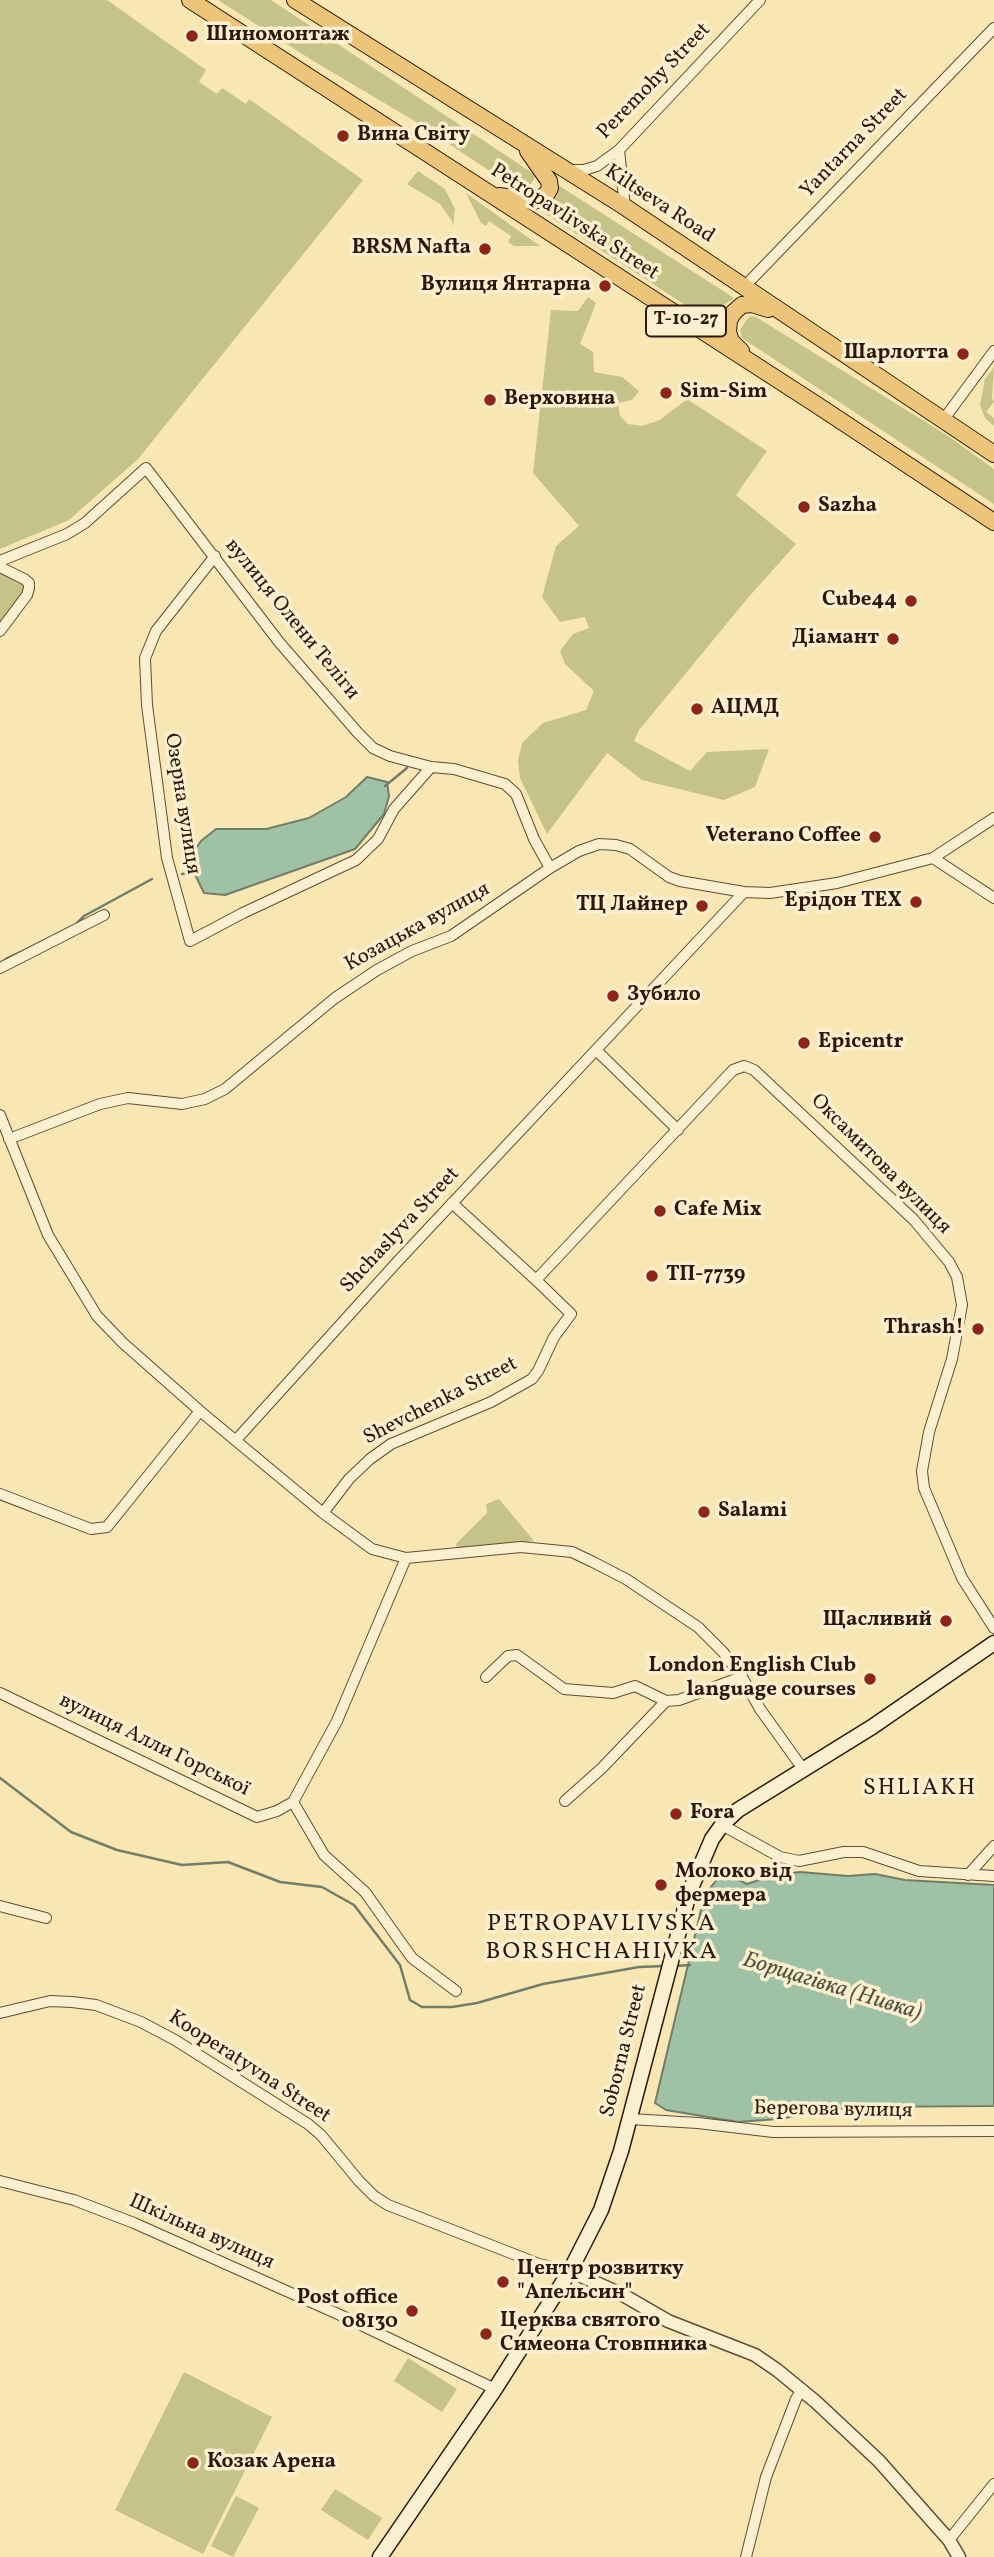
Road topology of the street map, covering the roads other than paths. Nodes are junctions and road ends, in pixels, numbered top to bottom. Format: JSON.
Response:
{"nodes":[{"id":1,"x":190,"y":0,"type":"edge"},
{"id":2,"x":295,"y":0,"type":"edge"},
{"id":3,"x":760,"y":0,"type":"edge"},
{"id":4,"x":994,"y":28,"type":"edge"},
{"id":5,"x":524,"y":145,"type":"junction"},
{"id":6,"x":619,"y":150,"type":"junction"},
{"id":7,"x":566,"y":170,"type":"junction"},
{"id":8,"x":494,"y":196,"type":"junction"},
{"id":9,"x":625,"y":207,"type":"junction"},
{"id":10,"x":744,"y":286,"type":"junction"},
{"id":11,"x":787,"y":316,"type":"junction"},
{"id":12,"x":994,"y":351,"type":"edge"},
{"id":13,"x":757,"y":366,"type":"junction"},
{"id":14,"x":944,"y":419,"type":"junction"},
{"id":15,"x":994,"y":454,"type":"edge"},
{"id":16,"x":994,"y":522,"type":"edge"},
{"id":17,"x":215,"y":556,"type":"junction"},
{"id":18,"x":0,"y":561,"type":"edge"},
{"id":19,"x":0,"y":567,"type":"edge"},
{"id":20,"x":0,"y":631,"type":"edge"},
{"id":21,"x":431,"y":768,"type":"junction"},
{"id":22,"x":994,"y":818,"type":"edge"},
{"id":23,"x":933,"y":858,"type":"junction"},
{"id":24,"x":550,"y":868,"type":"junction"},
{"id":25,"x":744,"y":892,"type":"junction"},
{"id":26,"x":994,"y":898,"type":"edge"},
{"id":27,"x":104,"y":915,"type":"dead end"},
{"id":28,"x":0,"y":968,"type":"edge"},
{"id":29,"x":596,"y":1050,"type":"junction"},
{"id":30,"x":0,"y":1116,"type":"edge"},
{"id":31,"x":678,"y":1130,"type":"junction"},
{"id":32,"x":9,"y":1139,"type":"junction"},
{"id":33,"x":452,"y":1203,"type":"junction"},
{"id":34,"x":536,"y":1280,"type":"junction"},
{"id":35,"x":200,"y":1411,"type":"junction"},
{"id":36,"x":236,"y":1440,"type":"junction"},
{"id":37,"x":0,"y":1494,"type":"edge"},
{"id":38,"x":323,"y":1513,"type":"junction"},
{"id":39,"x":407,"y":1558,"type":"junction"},
{"id":40,"x":994,"y":1628,"type":"edge"},
{"id":41,"x":994,"y":1643,"type":"edge"},
{"id":42,"x":486,"y":1676,"type":"dead end"},
{"id":43,"x":742,"y":1677,"type":"junction"},
{"id":44,"x":0,"y":1693,"type":"edge"},
{"id":45,"x":666,"y":1701,"type":"junction"},
{"id":46,"x":803,"y":1769,"type":"junction"},
{"id":47,"x":565,"y":1801,"type":"dead end"},
{"id":48,"x":293,"y":1802,"type":"junction"},
{"id":49,"x":722,"y":1825,"type":"junction"},
{"id":50,"x":994,"y":1846,"type":"edge"},
{"id":51,"x":968,"y":1875,"type":"junction"},
{"id":52,"x":994,"y":1876,"type":"edge"},
{"id":53,"x":0,"y":1906,"type":"edge"},
{"id":54,"x":47,"y":1918,"type":"dead end"},
{"id":55,"x":456,"y":1991,"type":"dead end"},
{"id":56,"x":0,"y":2013,"type":"edge"},
{"id":57,"x":630,"y":2119,"type":"junction"},
{"id":58,"x":994,"y":2131,"type":"edge"},
{"id":59,"x":0,"y":2181,"type":"edge"},
{"id":60,"x":570,"y":2271,"type":"junction"},
{"id":61,"x":495,"y":2389,"type":"junction"},
{"id":62,"x":802,"y":2389,"type":"junction"},
{"id":63,"x":994,"y":2484,"type":"edge"},
{"id":64,"x":948,"y":2540,"type":"junction"},
{"id":65,"x":380,"y":2557,"type":"edge"},
{"id":66,"x":746,"y":2557,"type":"edge"},
{"id":67,"x":959,"y":2557,"type":"edge"}],
"edges":[{"from":1,"to":8,"type":"highway","name":"Petropavlivska Street","number":"Т-10-27"},
{"from":2,"to":5,"type":"highway","name":"Kiltseva Road","number":"Т-10-27"},
{"from":3,"to":6,"type":"street","name":"Peremohy Street"},
{"from":4,"to":10,"type":"street","name":"Yantarna Street"},
{"from":5,"to":7,"type":"highway","name":"Kiltseva Road","number":"Т-10-27"},
{"from":5,"to":8,"type":"highway"},
{"from":6,"to":7,"type":"street","name":"Peremohy Street"},
{"from":6,"to":9,"type":"street"},
{"from":7,"to":9,"type":"highway","name":"Kiltseva Road","number":"Т-10-27"},
{"from":8,"to":13,"type":"highway","name":"Petropavlivska Street","number":"Т-10-27"},
{"from":9,"to":10,"type":"highway","name":"Kiltseva Road","number":"Т-10-27"},
{"from":10,"to":11,"type":"highway","name":"Kiltseva Road","number":"Т-10-27"},
{"from":11,"to":13,"type":"highway"},
{"from":11,"to":14,"type":"highway","name":"Kiltseva Road","number":"Т-10-27"},
{"from":12,"to":14,"type":"street"},
{"from":13,"to":16,"type":"highway","name":"Petropavlivska Street","number":"Т-10-27"},
{"from":14,"to":15,"type":"highway","name":"Kiltseva Road","number":"Т-10-27"},
{"from":17,"to":18,"type":"street","name":"вулиця Олени Теліги"},
{"from":17,"to":21,"type":"street","name":"вулиця Олени Теліги"},
{"from":17,"to":21,"type":"street","name":"Озерна вулиця"},
{"from":19,"to":20,"type":"street"},
{"from":21,"to":24,"type":"street","name":"вулиця Олени Теліги"},
{"from":22,"to":23,"type":"street"},
{"from":23,"to":25,"type":"street","name":"Козацька вулиця"},
{"from":23,"to":26,"type":"street"},
{"from":24,"to":25,"type":"street","name":"Козацька вулиця"},
{"from":24,"to":32,"type":"street","name":"Козацька вулиця"},
{"from":25,"to":29,"type":"street","name":"Shchaslyva Street"},
{"from":27,"to":28,"type":"street"},
{"from":29,"to":31,"type":"street"},
{"from":29,"to":33,"type":"street","name":"Shchaslyva Street"},
{"from":30,"to":32,"type":"street"},
{"from":31,"to":34,"type":"street","name":"Оксамитова вулиця"},
{"from":31,"to":40,"type":"street","name":"Оксамитова вулиця"},
{"from":32,"to":35,"type":"street"},
{"from":33,"to":34,"type":"street","name":"Shevchenka Street"},
{"from":33,"to":36,"type":"street","name":"Shchaslyva Street"},
{"from":34,"to":38,"type":"street","name":"Shevchenka Street"},
{"from":35,"to":36,"type":"street"},
{"from":35,"to":37,"type":"street"},
{"from":36,"to":38,"type":"street"},
{"from":38,"to":39,"type":"street"},
{"from":39,"to":43,"type":"street"},
{"from":39,"to":48,"type":"street"},
{"from":41,"to":46,"type":"main road","name":"Soborna Street"},
{"from":42,"to":45,"type":"street"},
{"from":43,"to":45,"type":"street"},
{"from":43,"to":46,"type":"street"},
{"from":44,"to":48,"type":"street","name":"вулиця Алли Горської"},
{"from":45,"to":47,"type":"street"},
{"from":46,"to":49,"type":"main road","name":"Soborna Street"},
{"from":48,"to":55,"type":"street"},
{"from":49,"to":51,"type":"street"},
{"from":49,"to":57,"type":"main road","name":"Soborna Street"},
{"from":50,"to":51,"type":"street"},
{"from":51,"to":52,"type":"street"},
{"from":53,"to":54,"type":"street"},
{"from":56,"to":60,"type":"street","name":"Kooperatyvna Street"},
{"from":57,"to":58,"type":"street","name":"Берегова вулиця"},
{"from":57,"to":60,"type":"main road","name":"Soborna Street"},
{"from":59,"to":61,"type":"street","name":"Шкільна вулиця"},
{"from":60,"to":61,"type":"main road","name":"Soborna Street"},
{"from":60,"to":62,"type":"street"},
{"from":61,"to":65,"type":"main road","name":"Soborna Street"},
{"from":62,"to":64,"type":"street"},
{"from":62,"to":66,"type":"street"},
{"from":63,"to":64,"type":"street"},
{"from":64,"to":67,"type":"street"}]}
